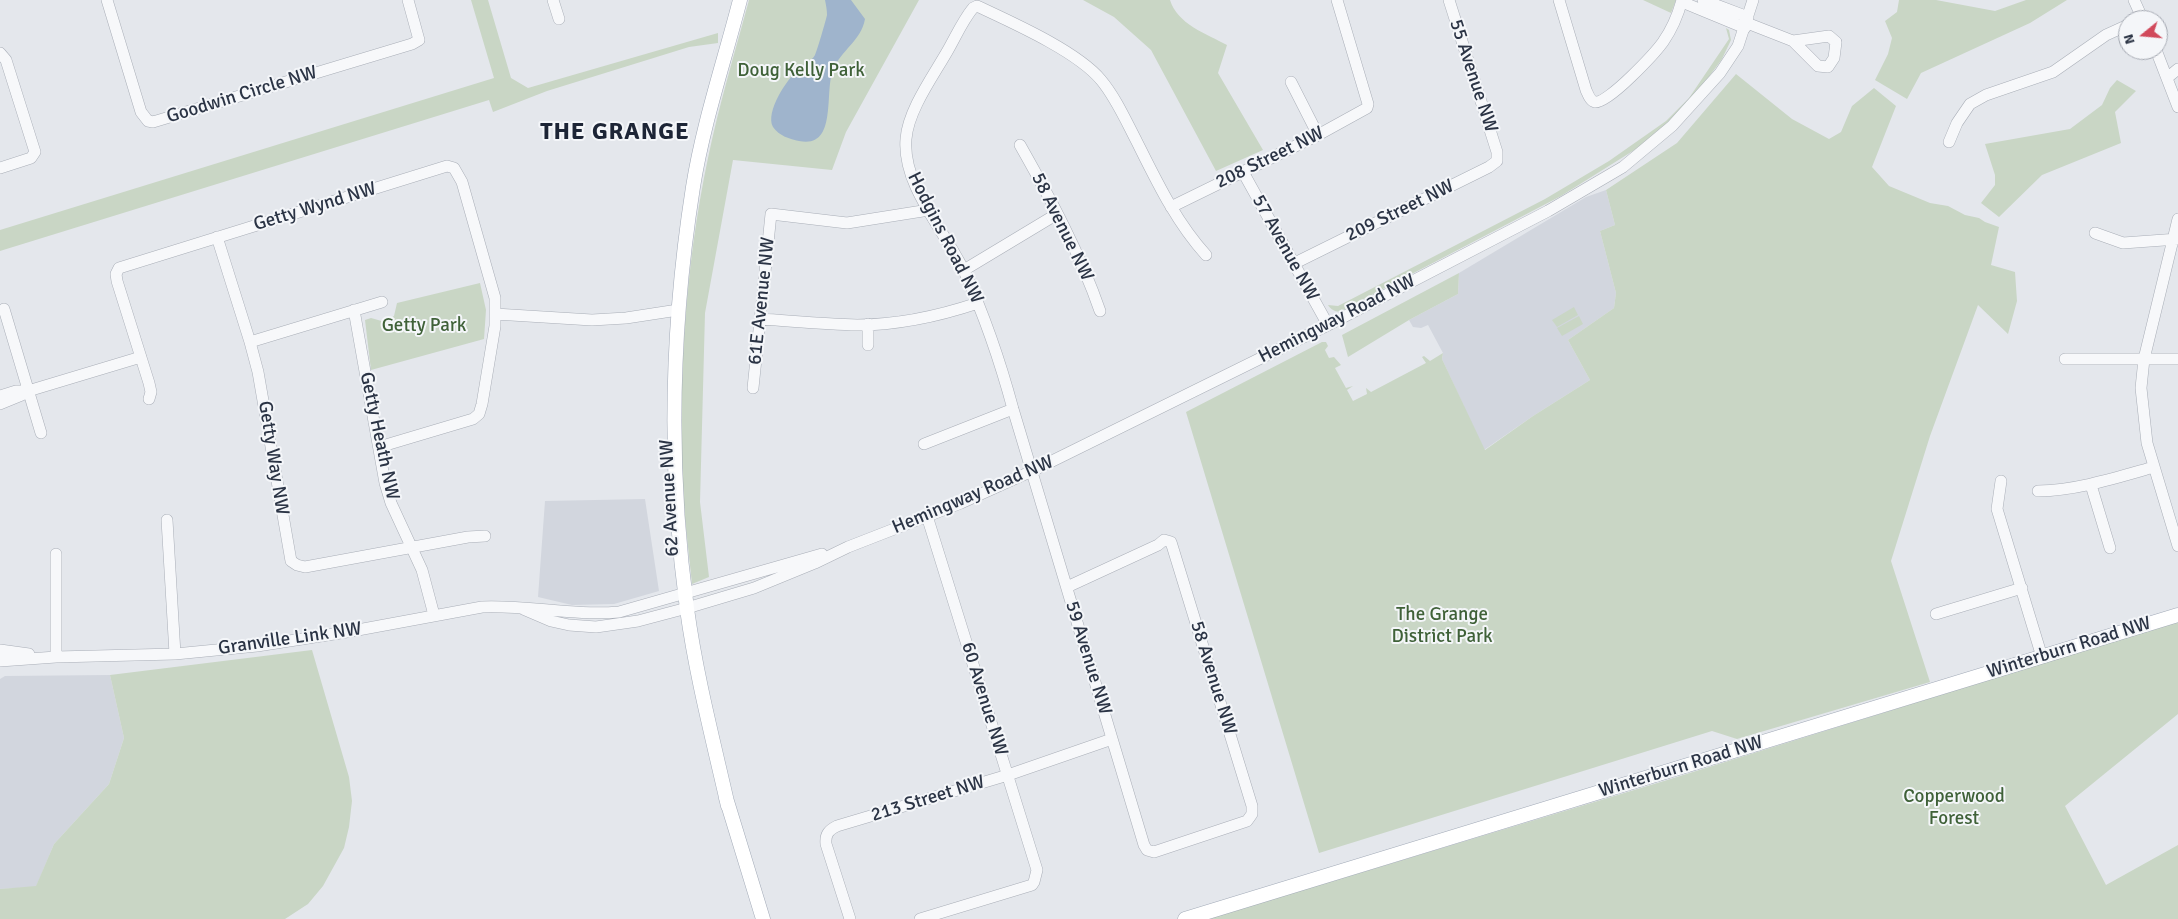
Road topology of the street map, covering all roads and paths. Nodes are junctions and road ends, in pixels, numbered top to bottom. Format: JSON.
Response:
{"nodes":[{"id":1,"x":107,"y":0,"type":"edge"},
{"id":2,"x":553,"y":0,"type":"edge"},
{"id":3,"x":740,"y":0,"type":"edge"},
{"id":4,"x":1337,"y":0,"type":"edge"},
{"id":5,"x":1449,"y":0,"type":"edge"},
{"id":6,"x":1559,"y":0,"type":"edge"},
{"id":7,"x":1703,"y":0,"type":"edge"},
{"id":8,"x":1752,"y":0,"type":"edge"},
{"id":9,"x":410,"y":1,"type":"edge"},
{"id":10,"x":1682,"y":1,"type":"edge"},
{"id":11,"x":560,"y":18,"type":"dead end"},
{"id":12,"x":1747,"y":23,"type":"junction"},
{"id":13,"x":2118,"y":30,"type":"edge"},
{"id":14,"x":1793,"y":41,"type":"dead end"},
{"id":15,"x":0,"y":54,"type":"edge"},
{"id":16,"x":2160,"y":60,"type":"edge"},
{"id":17,"x":2178,"y":69,"type":"edge"},
{"id":18,"x":2167,"y":78,"type":"junction"},
{"id":19,"x":1290,"y":82,"type":"dead end"},
{"id":20,"x":2178,"y":107,"type":"edge"},
{"id":21,"x":1318,"y":135,"type":"junction"},
{"id":22,"x":1950,"y":142,"type":"dead end"},
{"id":23,"x":1020,"y":145,"type":"dead end"},
{"id":24,"x":1497,"y":152,"type":"joint"},
{"id":25,"x":0,"y":168,"type":"edge"},
{"id":26,"x":1243,"y":172,"type":"junction"},
{"id":27,"x":1171,"y":207,"type":"junction"},
{"id":28,"x":929,"y":210,"type":"junction"},
{"id":29,"x":1057,"y":214,"type":"junction"},
{"id":30,"x":2178,"y":219,"type":"edge"},
{"id":31,"x":2095,"y":233,"type":"dead end"},
{"id":32,"x":217,"y":237,"type":"junction"},
{"id":33,"x":2176,"y":239,"type":"edge"},
{"id":34,"x":1206,"y":255,"type":"dead end"},
{"id":35,"x":1295,"y":263,"type":"junction"},
{"id":36,"x":964,"y":270,"type":"junction"},
{"id":37,"x":382,"y":302,"type":"dead end"},
{"id":38,"x":978,"y":303,"type":"junction"},
{"id":39,"x":4,"y":309,"type":"dead end"},
{"id":40,"x":354,"y":310,"type":"junction"},
{"id":41,"x":674,"y":311,"type":"junction"},
{"id":42,"x":1100,"y":311,"type":"dead end"},
{"id":43,"x":495,"y":314,"type":"junction"},
{"id":44,"x":760,"y":319,"type":"junction"},
{"id":45,"x":868,"y":324,"type":"junction"},
{"id":46,"x":1328,"y":325,"type":"junction"},
{"id":47,"x":250,"y":342,"type":"junction"},
{"id":48,"x":868,"y":345,"type":"dead end"},
{"id":49,"x":141,"y":357,"type":"junction"},
{"id":50,"x":2144,"y":359,"type":"junction"},
{"id":51,"x":2178,"y":359,"type":"edge"},
{"id":52,"x":2065,"y":360,"type":"dead end"},
{"id":53,"x":753,"y":388,"type":"dead end"},
{"id":54,"x":28,"y":391,"type":"junction"},
{"id":55,"x":0,"y":396,"type":"edge"},
{"id":56,"x":149,"y":399,"type":"dead end"},
{"id":57,"x":0,"y":404,"type":"edge"},
{"id":58,"x":1013,"y":409,"type":"junction"},
{"id":59,"x":41,"y":433,"type":"dead end"},
{"id":60,"x":924,"y":444,"type":"dead end"},
{"id":61,"x":378,"y":446,"type":"junction"},
{"id":62,"x":2154,"y":467,"type":"junction"},
{"id":63,"x":1032,"y":471,"type":"junction"},
{"id":64,"x":2001,"y":481,"type":"dead end"},
{"id":65,"x":2091,"y":485,"type":"junction"},
{"id":66,"x":2038,"y":491,"type":"dead end"},
{"id":67,"x":927,"y":516,"type":"junction"},
{"id":68,"x":167,"y":520,"type":"dead end"},
{"id":69,"x":2175,"y":523,"type":"edge"},
{"id":70,"x":485,"y":536,"type":"dead end"},
{"id":71,"x":2178,"y":546,"type":"edge"},
{"id":72,"x":848,"y":547,"type":"junction"},
{"id":73,"x":412,"y":548,"type":"junction"},
{"id":74,"x":2110,"y":548,"type":"dead end"},
{"id":75,"x":56,"y":554,"type":"dead end"},
{"id":76,"x":1067,"y":587,"type":"junction"},
{"id":77,"x":2022,"y":588,"type":"junction"},
{"id":78,"x":681,"y":595,"type":"junction"},
{"id":79,"x":523,"y":609,"type":"junction"},
{"id":80,"x":682,"y":610,"type":"junction"},
{"id":81,"x":1936,"y":614,"type":"dead end"},
{"id":82,"x":434,"y":615,"type":"junction"},
{"id":83,"x":2178,"y":615,"type":"edge"},
{"id":84,"x":0,"y":650,"type":"edge"},
{"id":85,"x":175,"y":654,"type":"junction"},
{"id":86,"x":2042,"y":656,"type":"junction"},
{"id":87,"x":56,"y":657,"type":"junction"},
{"id":88,"x":0,"y":661,"type":"edge"},
{"id":89,"x":1112,"y":739,"type":"junction"},
{"id":90,"x":1008,"y":775,"type":"junction"},
{"id":91,"x":1144,"y":845,"type":"joint"},
{"id":92,"x":763,"y":919,"type":"edge"},
{"id":93,"x":850,"y":919,"type":"edge"},
{"id":94,"x":920,"y":919,"type":"edge"},
{"id":95,"x":1185,"y":919,"type":"edge"}],
"edges":[{"from":1,"to":9,"type":"street","name":"Goodwin Circle NW"},
{"from":2,"to":11,"type":"street"},
{"from":3,"to":41,"type":"main road","name":"62 Avenue NW"},
{"from":4,"to":21,"type":"street","name":"208 Street NW"},
{"from":5,"to":24,"type":"street","name":"55 Avenue NW"},
{"from":6,"to":10,"type":"street"},
{"from":7,"to":12,"type":"street"},
{"from":8,"to":12,"type":"street","name":"Hemingway Road NW"},
{"from":10,"to":12,"type":"street"},
{"from":12,"to":14,"type":"street"},
{"from":12,"to":46,"type":"street","name":"Hemingway Road NW"},
{"from":13,"to":22,"type":"street"},
{"from":15,"to":25,"type":"street"},
{"from":16,"to":18,"type":"street"},
{"from":17,"to":18,"type":"street"},
{"from":18,"to":20,"type":"street"},
{"from":19,"to":21,"type":"street"},
{"from":21,"to":26,"type":"street","name":"208 Street NW"},
{"from":23,"to":29,"type":"street","name":"58 Avenue NW"},
{"from":24,"to":35,"type":"street","name":"209 Street NW"},
{"from":26,"to":27,"type":"street","name":"208 Street NW"},
{"from":26,"to":35,"type":"street","name":"57 Avenue NW"},
{"from":27,"to":28,"type":"street","name":"Hodgins Road NW"},
{"from":27,"to":34,"type":"street","name":"Hodgins Road NW"},
{"from":28,"to":36,"type":"street","name":"Hodgins Road NW"},
{"from":28,"to":44,"type":"street","name":"61E Avenue NW"},
{"from":29,"to":36,"type":"street"},
{"from":29,"to":42,"type":"street","name":"58 Avenue NW"},
{"from":30,"to":33,"type":"street"},
{"from":31,"to":33,"type":"street"},
{"from":32,"to":43,"type":"street","name":"Getty Wynd NW"},
{"from":32,"to":47,"type":"street","name":"Getty Way NW"},
{"from":32,"to":49,"type":"street","name":"Getty Wynd NW"},
{"from":33,"to":50,"type":"street"},
{"from":35,"to":46,"type":"street","name":"57 Avenue NW"},
{"from":36,"to":38,"type":"street","name":"Hodgins Road NW"},
{"from":37,"to":40,"type":"street"},
{"from":38,"to":45,"type":"street"},
{"from":38,"to":58,"type":"street","name":"Hodgins Road NW"},
{"from":39,"to":54,"type":"street"},
{"from":40,"to":47,"type":"street"},
{"from":40,"to":61,"type":"street","name":"Getty Heath NW"},
{"from":41,"to":43,"type":"street"},
{"from":41,"to":78,"type":"main road","name":"62 Avenue NW"},
{"from":43,"to":61,"type":"street"},
{"from":44,"to":45,"type":"street"},
{"from":44,"to":53,"type":"street","name":"61E Avenue NW"},
{"from":45,"to":48,"type":"street"},
{"from":46,"to":63,"type":"street","name":"Hemingway Road NW"},
{"from":47,"to":73,"type":"street","name":"Getty Way NW"},
{"from":49,"to":54,"type":"street"},
{"from":49,"to":56,"type":"street","name":"Getty Wynd NW"},
{"from":50,"to":51,"type":"street"},
{"from":50,"to":52,"type":"street"},
{"from":50,"to":62,"type":"street"},
{"from":54,"to":55,"type":"street"},
{"from":54,"to":57,"type":"street"},
{"from":54,"to":59,"type":"street"},
{"from":58,"to":60,"type":"street"},
{"from":58,"to":63,"type":"street","name":"Hodgins Road NW"},
{"from":61,"to":73,"type":"street","name":"Getty Heath NW"},
{"from":62,"to":65,"type":"street"},
{"from":62,"to":69,"type":"street"},
{"from":63,"to":67,"type":"street","name":"Hemingway Road NW"},
{"from":63,"to":76,"type":"street","name":"59 Avenue NW"},
{"from":64,"to":77,"type":"street"},
{"from":65,"to":66,"type":"street"},
{"from":65,"to":74,"type":"street"},
{"from":67,"to":72,"type":"street","name":"Hemingway Road NW"},
{"from":67,"to":90,"type":"street","name":"60 Avenue NW"},
{"from":68,"to":85,"type":"street"},
{"from":69,"to":71,"type":"street"},
{"from":70,"to":73,"type":"street"},
{"from":72,"to":78,"type":"street","name":"Hemingway Road NW"},
{"from":72,"to":80,"type":"street","name":"Hemingway Road NW"},
{"from":73,"to":82,"type":"street","name":"Getty Heath NW"},
{"from":75,"to":87,"type":"street"},
{"from":76,"to":89,"type":"street","name":"59 Avenue NW"},
{"from":76,"to":91,"type":"street","name":"58 Avenue NW"},
{"from":77,"to":81,"type":"street"},
{"from":77,"to":86,"type":"street"},
{"from":78,"to":79,"type":"street","name":"Granville Link NW"},
{"from":78,"to":80,"type":"main road","name":"62 Avenue NW"},
{"from":79,"to":80,"type":"street","name":"Granville Link NW"},
{"from":79,"to":82,"type":"street","name":"Granville Link NW"},
{"from":80,"to":92,"type":"main road","name":"62 Avenue NW"},
{"from":82,"to":85,"type":"street","name":"Granville Link NW"},
{"from":83,"to":86,"type":"main road","name":"Winterburn Road NW"},
{"from":84,"to":87,"type":"street","name":"Granville Link NW"},
{"from":85,"to":87,"type":"street","name":"Granville Link NW"},
{"from":86,"to":95,"type":"main road","name":"Winterburn Road NW"},
{"from":87,"to":88,"type":"street","name":"Granville Link NW"},
{"from":89,"to":90,"type":"street","name":"213 Street NW"},
{"from":89,"to":91,"type":"street","name":"59 Avenue NW"},
{"from":90,"to":93,"type":"street","name":"213 Street NW"},
{"from":90,"to":94,"type":"street","name":"60 Avenue NW"}]}
